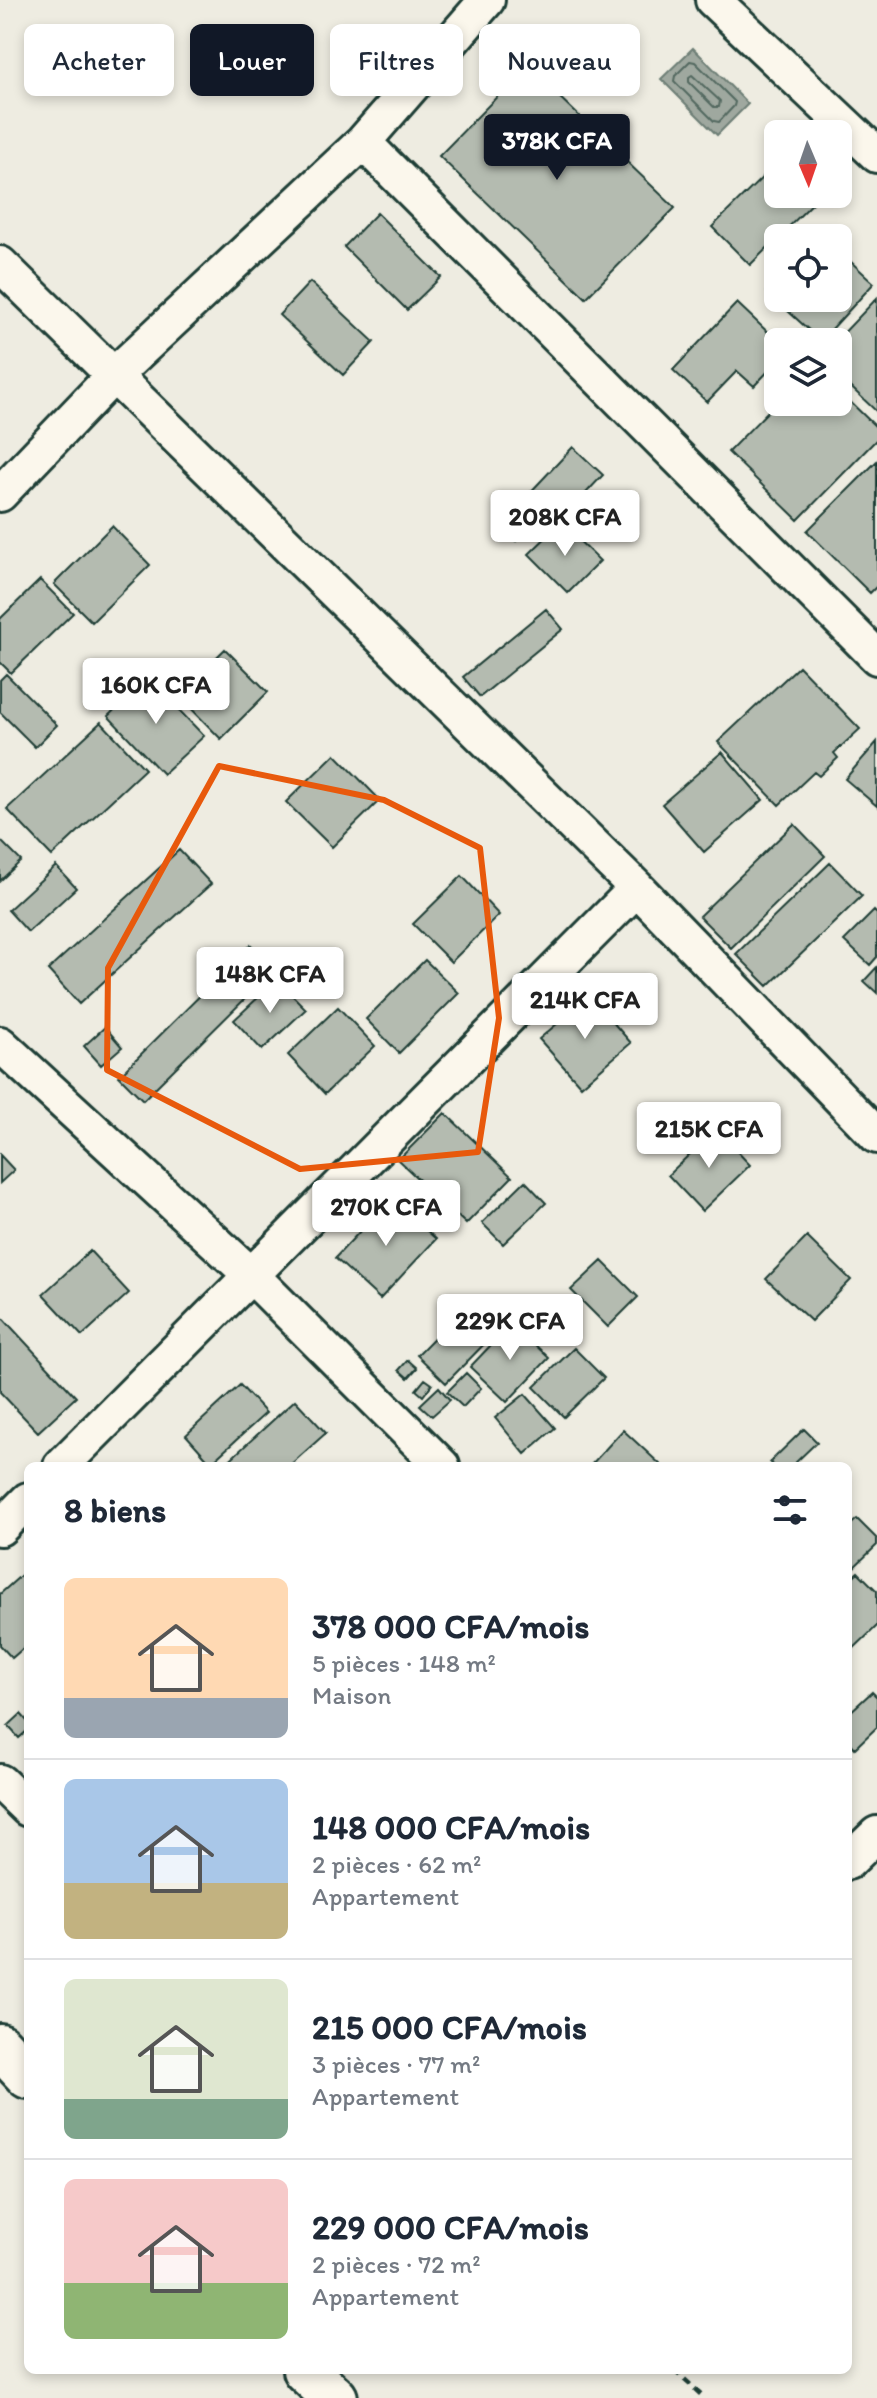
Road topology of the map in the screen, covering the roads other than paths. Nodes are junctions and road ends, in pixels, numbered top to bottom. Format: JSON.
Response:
{"nodes":[{"id":1,"x":487,"y":0,"type":"edge"},
{"id":2,"x":713,"y":0,"type":"edge"},
{"id":3,"x":363,"y":142,"type":"junction"},
{"id":4,"x":877,"y":155,"type":"edge"},
{"id":5,"x":0,"y":264,"type":"edge"},
{"id":6,"x":114,"y":375,"type":"junction"},
{"id":7,"x":0,"y":494,"type":"edge"},
{"id":8,"x":877,"y":657,"type":"edge"},
{"id":9,"x":637,"y":888,"type":"junction"},
{"id":10,"x":0,"y":1044,"type":"edge"},
{"id":11,"x":877,"y":1136,"type":"edge"},
{"id":12,"x":251,"y":1275,"type":"junction"},
{"id":13,"x":65,"y":1462,"type":"edge"},
{"id":14,"x":438,"y":1462,"type":"edge"},
{"id":15,"x":24,"y":1504,"type":"edge"},
{"id":16,"x":0,"y":1528,"type":"edge"},
{"id":17,"x":0,"y":1782,"type":"edge"},
{"id":18,"x":24,"y":1805,"type":"edge"},
{"id":19,"x":877,"y":1834,"type":"edge"},
{"id":20,"x":852,"y":1858,"type":"edge"},
{"id":21,"x":0,"y":2046,"type":"edge"},
{"id":22,"x":24,"y":2072,"type":"edge"},
{"id":23,"x":309,"y":2374,"type":"edge"},
{"id":24,"x":335,"y":2398,"type":"edge"}],
"edges":[{"from":1,"to":3,"type":"street"},
{"from":2,"to":4,"type":"street"},
{"from":3,"to":6,"type":"street"},
{"from":3,"to":8,"type":"street"},
{"from":5,"to":6,"type":"street"},
{"from":6,"to":7,"type":"street"},
{"from":6,"to":9,"type":"street"},
{"from":9,"to":11,"type":"street"},
{"from":9,"to":12,"type":"street"},
{"from":10,"to":12,"type":"street"},
{"from":12,"to":13,"type":"street"},
{"from":12,"to":14,"type":"street"},
{"from":15,"to":16,"type":"street"},
{"from":17,"to":18,"type":"street"},
{"from":19,"to":20,"type":"street"},
{"from":21,"to":22,"type":"highway"},
{"from":23,"to":24,"type":"highway"}]}
